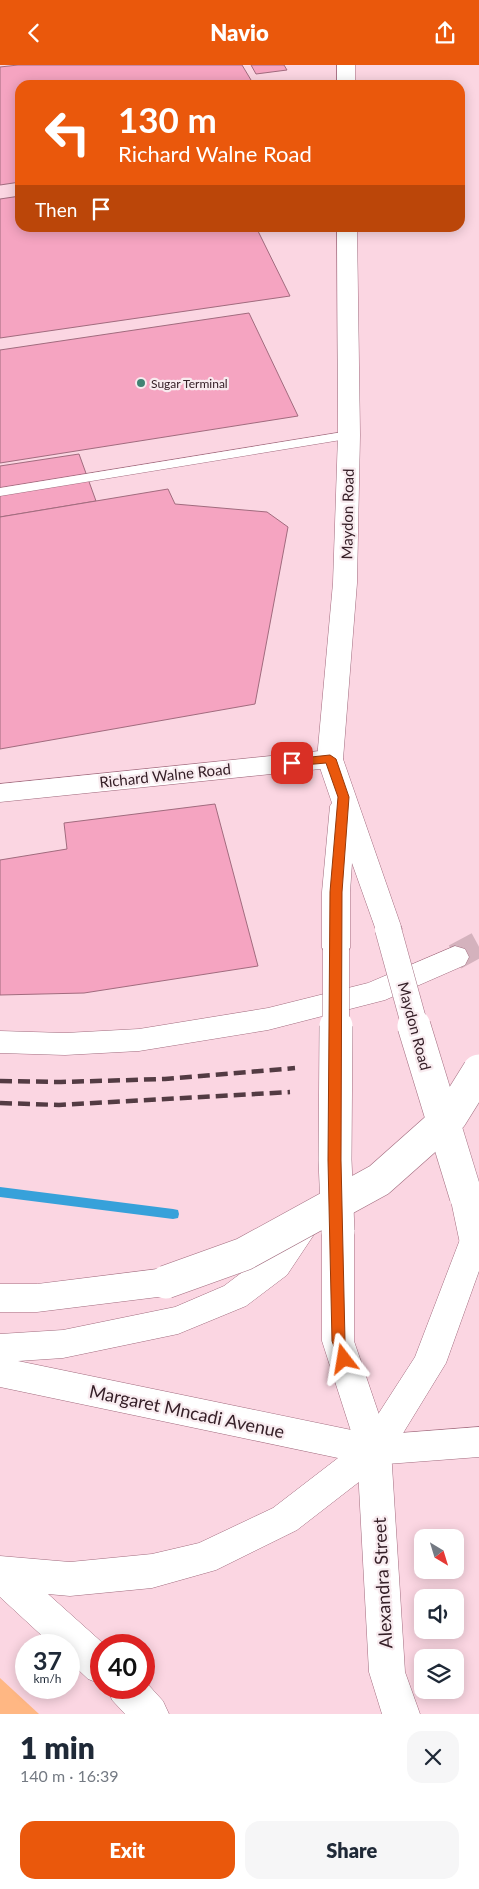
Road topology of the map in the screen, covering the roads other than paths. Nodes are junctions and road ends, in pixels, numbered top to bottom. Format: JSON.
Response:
{"nodes":[{"id":1,"x":346,"y":65,"type":"edge"},
{"id":2,"x":346,"y":80,"type":"edge"},
{"id":3,"x":347,"y":232,"type":"edge"},
{"id":4,"x":349,"y":435,"type":"junction"},
{"id":5,"x":0,"y":492,"type":"edge"},
{"id":6,"x":330,"y":759,"type":"junction"},
{"id":7,"x":0,"y":793,"type":"edge"},
{"id":8,"x":343,"y":797,"type":"junction"},
{"id":9,"x":455,"y":957,"type":"tunnel mouth"},
{"id":10,"x":0,"y":1043,"type":"edge"},
{"id":11,"x":479,"y":1071,"type":"edge"},
{"id":12,"x":334,"y":1160,"type":"junction"},
{"id":13,"x":477,"y":1248,"type":"edge"},
{"id":14,"x":0,"y":1298,"type":"edge"},
{"id":15,"x":0,"y":1348,"type":"edge"},
{"id":16,"x":0,"y":1372,"type":"edge"},
{"id":17,"x":479,"y":1442,"type":"edge"},
{"id":18,"x":374,"y":1451,"type":"junction"},
{"id":19,"x":0,"y":1574,"type":"edge"},
{"id":20,"x":90,"y":1656,"type":"edge"},
{"id":21,"x":136,"y":1699,"type":"edge"},
{"id":22,"x":150,"y":1714,"type":"edge"},
{"id":23,"x":401,"y":1714,"type":"edge"}],
"edges":[{"from":1,"to":2,"type":"main road"},
{"from":3,"to":4,"type":"main road","name":"Maydon Road"},
{"from":4,"to":5,"type":"lane"},
{"from":4,"to":6,"type":"main road","name":"Maydon Road"},
{"from":6,"to":7,"type":"main road","name":"Richard Walne Road"},
{"from":6,"to":8,"type":"main road","name":"Maydon Road"},
{"from":8,"to":12,"type":"main road","name":"Maydon Road","bridge":true},
{"from":8,"to":13,"type":"main road","name":"Maydon Road","bridge":true},
{"from":9,"to":10,"type":"main road"},
{"from":11,"to":14,"type":"main road","bridge":true},
{"from":12,"to":15,"type":"main road"},
{"from":12,"to":18,"type":"main road","name":"Maydon Road","bridge":true},
{"from":13,"to":18,"type":"main road"},
{"from":16,"to":18,"type":"main road","name":"Margaret Mncadi Avenue"},
{"from":17,"to":18,"type":"main road","name":"Margaret Mncadi Avenue"},
{"from":18,"to":19,"type":"main road"},
{"from":18,"to":23,"type":"main road","name":"Alexandra Street"},
{"from":19,"to":20,"type":"main road"},
{"from":21,"to":22,"type":"main road"}]}
